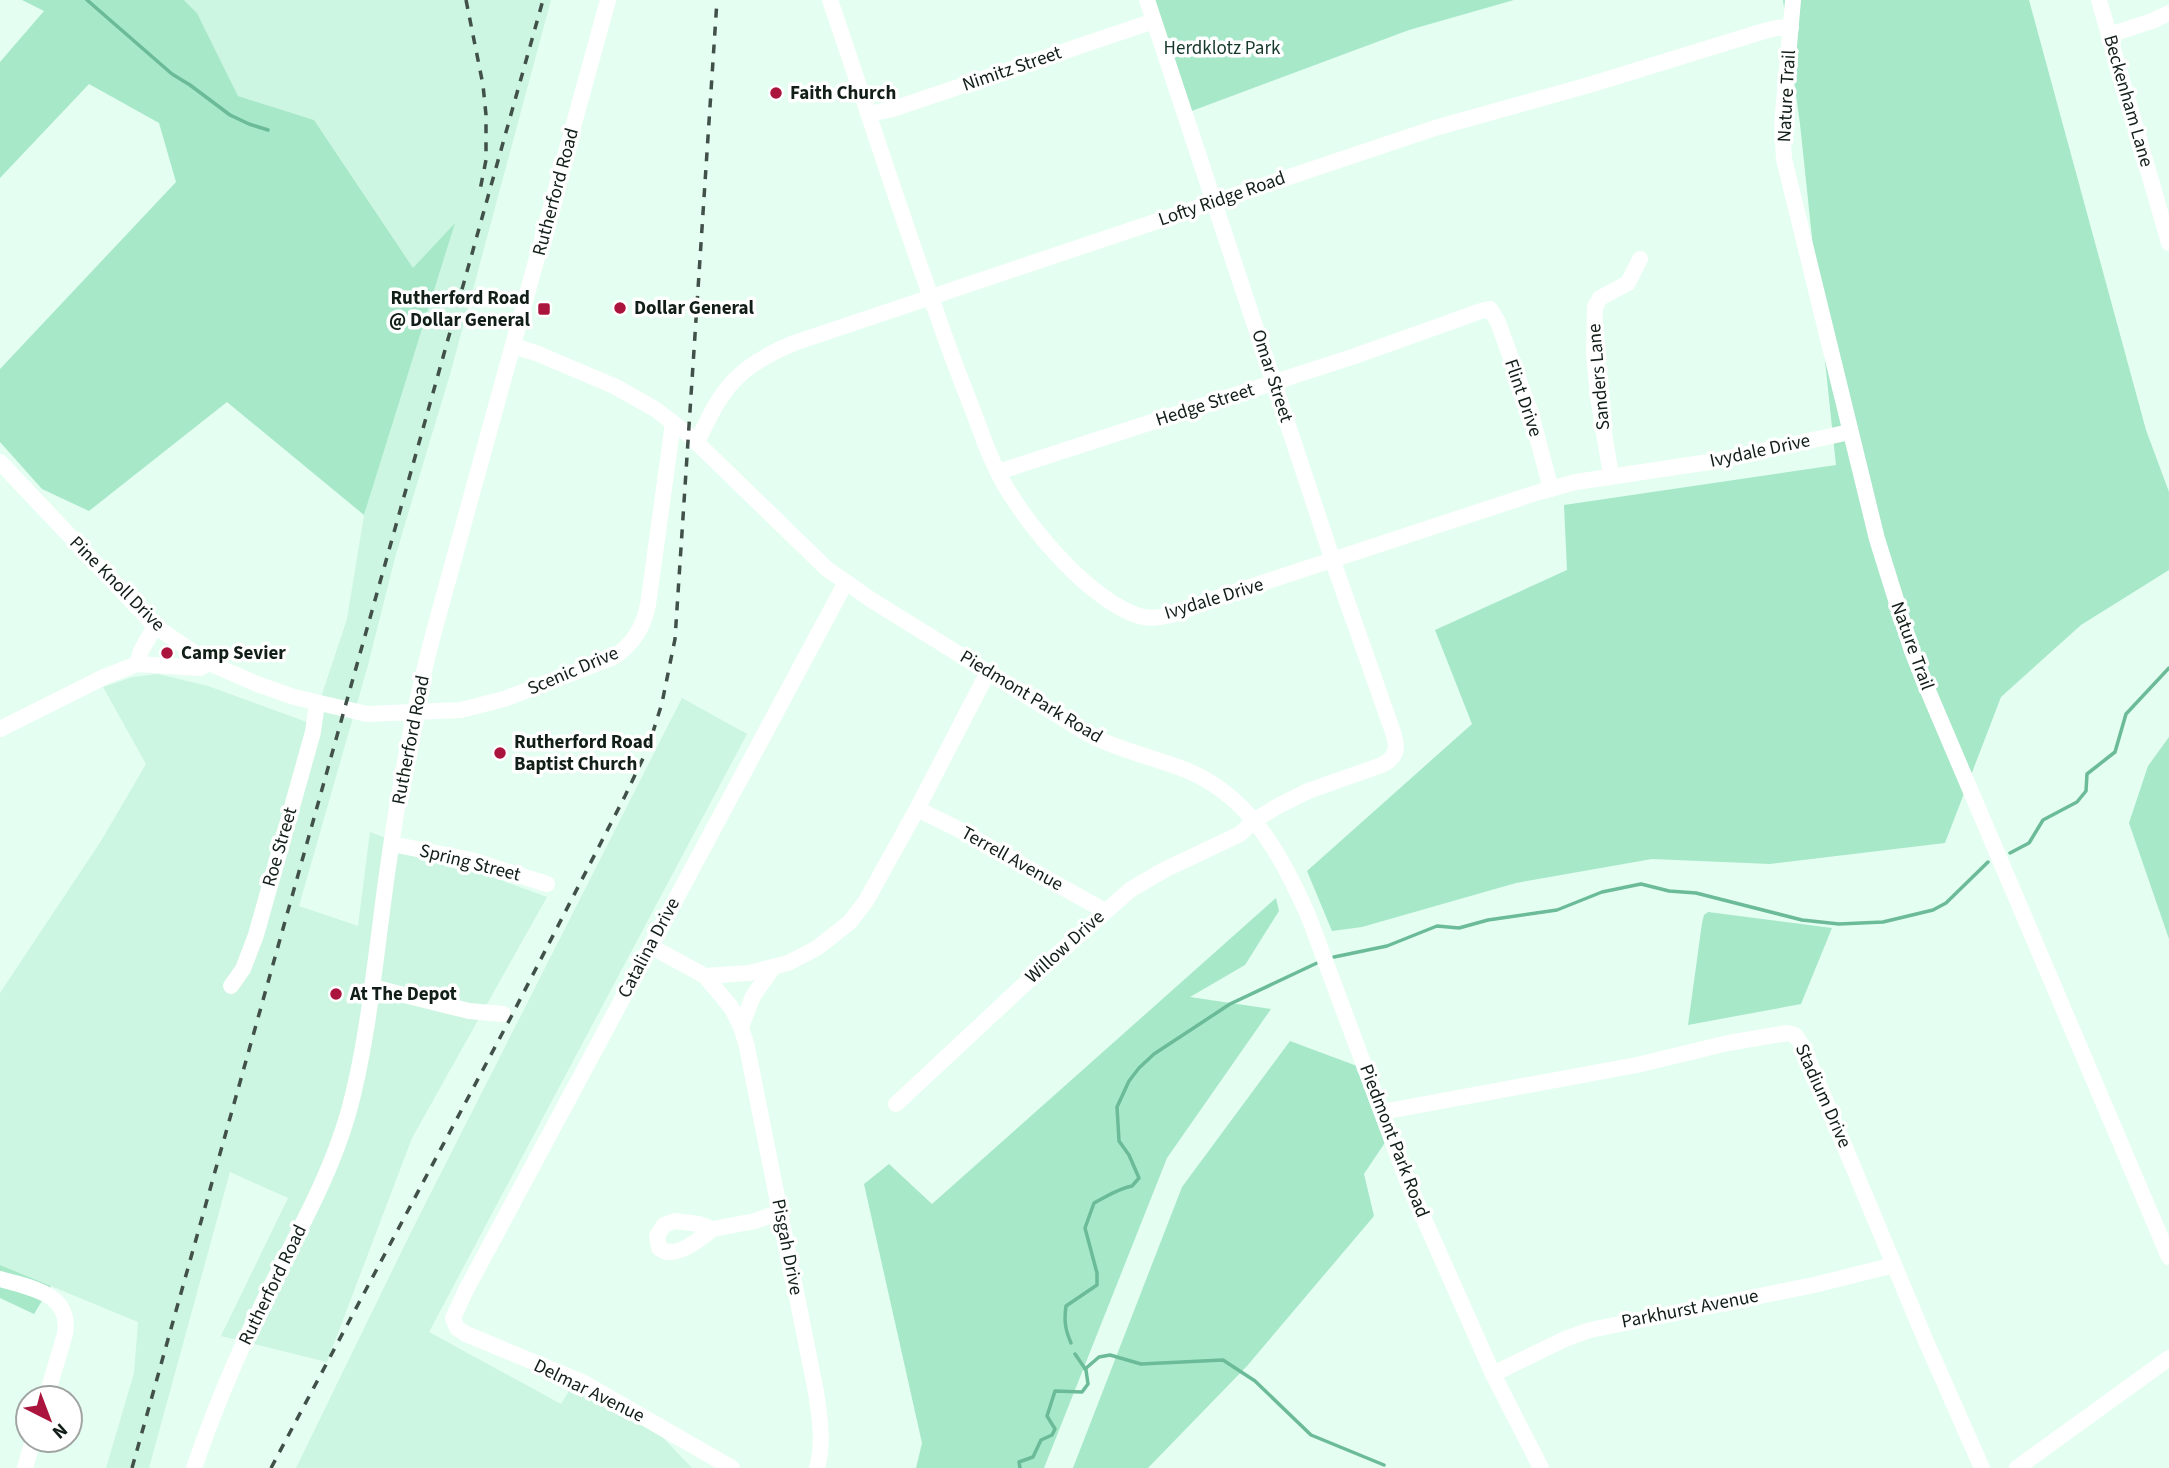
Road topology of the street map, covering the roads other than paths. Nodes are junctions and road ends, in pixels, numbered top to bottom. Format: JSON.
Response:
{"nodes":[{"id":1,"x":608,"y":0,"type":"edge"},
{"id":2,"x":830,"y":0,"type":"edge"},
{"id":3,"x":1147,"y":0,"type":"edge"},
{"id":4,"x":1793,"y":0,"type":"edge"},
{"id":5,"x":2099,"y":0,"type":"edge"},
{"id":6,"x":2169,"y":13,"type":"edge"},
{"id":7,"x":1154,"y":21,"type":"junction"},
{"id":8,"x":1791,"y":27,"type":"junction"},
{"id":9,"x":2109,"y":35,"type":"junction"},
{"id":10,"x":869,"y":114,"type":"junction"},
{"id":11,"x":1215,"y":202,"type":"junction"},
{"id":12,"x":2168,"y":235,"type":"edge"},
{"id":13,"x":1640,"y":259,"type":"dead end"},
{"id":14,"x":931,"y":298,"type":"junction"},
{"id":15,"x":1490,"y":309,"type":"joint"},
{"id":16,"x":513,"y":346,"type":"junction"},
{"id":17,"x":1275,"y":383,"type":"junction"},
{"id":18,"x":673,"y":423,"type":"junction"},
{"id":19,"x":1850,"y":432,"type":"junction"},
{"id":20,"x":697,"y":443,"type":"junction"},
{"id":21,"x":0,"y":462,"type":"edge"},
{"id":22,"x":998,"y":472,"type":"junction"},
{"id":23,"x":1611,"y":475,"type":"junction"},
{"id":24,"x":1551,"y":489,"type":"junction"},
{"id":25,"x":1333,"y":561,"type":"junction"},
{"id":26,"x":846,"y":582,"type":"junction"},
{"id":27,"x":155,"y":626,"type":"junction"},
{"id":28,"x":209,"y":663,"type":"junction"},
{"id":29,"x":137,"y":664,"type":"junction"},
{"id":30,"x":988,"y":672,"type":"junction"},
{"id":31,"x":317,"y":703,"type":"junction"},
{"id":32,"x":415,"y":712,"type":"junction"},
{"id":33,"x":0,"y":729,"type":"edge"},
{"id":34,"x":1396,"y":752,"type":"joint"},
{"id":35,"x":917,"y":809,"type":"junction"},
{"id":36,"x":1255,"y":821,"type":"junction"},
{"id":37,"x":392,"y":844,"type":"junction"},
{"id":38,"x":547,"y":884,"type":"dead end"},
{"id":39,"x":1105,"y":911,"type":"junction"},
{"id":40,"x":650,"y":946,"type":"junction"},
{"id":41,"x":772,"y":969,"type":"junction"},
{"id":42,"x":705,"y":976,"type":"junction"},
{"id":43,"x":231,"y":986,"type":"dead end"},
{"id":44,"x":372,"y":987,"type":"junction"},
{"id":45,"x":503,"y":1014,"type":"dead end"},
{"id":46,"x":741,"y":1027,"type":"junction"},
{"id":47,"x":896,"y":1104,"type":"dead end"},
{"id":48,"x":1382,"y":1112,"type":"junction"},
{"id":49,"x":780,"y":1212,"type":"junction"},
{"id":50,"x":713,"y":1229,"type":"dead end"},
{"id":51,"x":2169,"y":1257,"type":"edge"},
{"id":52,"x":1894,"y":1265,"type":"junction"},
{"id":53,"x":0,"y":1279,"type":"edge"},
{"id":54,"x":453,"y":1314,"type":"joint"},
{"id":55,"x":2169,"y":1358,"type":"edge"},
{"id":56,"x":1493,"y":1374,"type":"junction"},
{"id":57,"x":50,"y":1384,"type":"edge"},
{"id":58,"x":1534,"y":1466,"type":"edge"},
{"id":59,"x":194,"y":1468,"type":"edge"},
{"id":60,"x":732,"y":1468,"type":"edge"},
{"id":61,"x":817,"y":1468,"type":"edge"},
{"id":62,"x":1982,"y":1468,"type":"edge"},
{"id":63,"x":2017,"y":1468,"type":"edge"}],
"edges":[{"from":1,"to":16,"type":"street","name":"Rutherford Road"},
{"from":2,"to":10,"type":"street","name":"Ivydale Drive"},
{"from":3,"to":7,"type":"street","name":"Omar Street"},
{"from":4,"to":8,"type":"street","name":"Nature Trail"},
{"from":5,"to":9,"type":"street","name":"Beckenham Lane"},
{"from":6,"to":9,"type":"street"},
{"from":7,"to":10,"type":"street","name":"Nimitz Street"},
{"from":7,"to":11,"type":"street","name":"Omar Street"},
{"from":8,"to":11,"type":"street","name":"Lofty Ridge Road"},
{"from":8,"to":19,"type":"street","name":"Nature Trail"},
{"from":9,"to":12,"type":"street","name":"Beckenham Lane"},
{"from":10,"to":14,"type":"street","name":"Ivydale Drive"},
{"from":11,"to":14,"type":"street","name":"Lofty Ridge Road"},
{"from":11,"to":17,"type":"street","name":"Omar Street"},
{"from":13,"to":23,"type":"street","name":"Sanders Lane"},
{"from":14,"to":20,"type":"street","name":"Lofty Ridge Road"},
{"from":14,"to":22,"type":"street","name":"Ivydale Drive"},
{"from":15,"to":17,"type":"street","name":"Hedge Street"},
{"from":15,"to":24,"type":"street","name":"Flint Drive"},
{"from":16,"to":18,"type":"street","name":"Piedmont Park Road"},
{"from":16,"to":32,"type":"street","name":"Rutherford Road"},
{"from":17,"to":22,"type":"street","name":"Hedge Street"},
{"from":17,"to":25,"type":"street","name":"Omar Street"},
{"from":18,"to":20,"type":"street","name":"Piedmont Park Road"},
{"from":18,"to":32,"type":"street","name":"Scenic Drive"},
{"from":19,"to":23,"type":"street","name":"Ivydale Drive"},
{"from":19,"to":51,"type":"street","name":"Nature Trail"},
{"from":20,"to":26,"type":"street","name":"Piedmont Park Road"},
{"from":21,"to":27,"type":"street","name":"Pine Knoll Drive"},
{"from":22,"to":25,"type":"street","name":"Ivydale Drive"},
{"from":23,"to":24,"type":"street","name":"Ivydale Drive"},
{"from":24,"to":25,"type":"street","name":"Ivydale Drive"},
{"from":25,"to":34,"type":"street","name":"Omar Street"},
{"from":26,"to":30,"type":"street","name":"Piedmont Park Road"},
{"from":26,"to":40,"type":"street","name":"Catalina Drive"},
{"from":27,"to":28,"type":"street","name":"Pine Knoll Drive"},
{"from":27,"to":29,"type":"street"},
{"from":28,"to":29,"type":"street"},
{"from":28,"to":31,"type":"street","name":"Pine Knoll Drive"},
{"from":29,"to":33,"type":"street"},
{"from":30,"to":35,"type":"street"},
{"from":30,"to":36,"type":"street","name":"Piedmont Park Road"},
{"from":31,"to":32,"type":"street","name":"Pine Knoll Drive"},
{"from":31,"to":43,"type":"street","name":"Roe Street"},
{"from":32,"to":37,"type":"street","name":"Rutherford Road"},
{"from":34,"to":36,"type":"street","name":"Willow Drive"},
{"from":35,"to":39,"type":"street","name":"Terrell Avenue"},
{"from":35,"to":41,"type":"street"},
{"from":36,"to":39,"type":"street","name":"Willow Drive"},
{"from":36,"to":48,"type":"street","name":"Piedmont Park Road"},
{"from":37,"to":38,"type":"street","name":"Spring Street"},
{"from":37,"to":44,"type":"street","name":"Rutherford Road"},
{"from":39,"to":47,"type":"street","name":"Willow Drive"},
{"from":40,"to":42,"type":"street","name":"Pisgah Drive"},
{"from":40,"to":54,"type":"street","name":"Catalina Drive"},
{"from":41,"to":42,"type":"street"},
{"from":41,"to":46,"type":"street"},
{"from":42,"to":46,"type":"street","name":"Pisgah Drive"},
{"from":44,"to":45,"type":"street"},
{"from":44,"to":59,"type":"street","name":"Rutherford Road"},
{"from":46,"to":49,"type":"street","name":"Pisgah Drive"},
{"from":48,"to":52,"type":"street","name":"Stadium Drive"},
{"from":48,"to":56,"type":"street","name":"Piedmont Park Road"},
{"from":49,"to":50,"type":"street"},
{"from":49,"to":61,"type":"street","name":"Pisgah Drive"},
{"from":52,"to":56,"type":"street","name":"Parkhurst Avenue"},
{"from":52,"to":62,"type":"street","name":"Stadium Drive"},
{"from":53,"to":57,"type":"street"},
{"from":54,"to":60,"type":"street","name":"Delmar Avenue"},
{"from":55,"to":63,"type":"street"},
{"from":56,"to":58,"type":"street","name":"Piedmont Park Road"}]}
